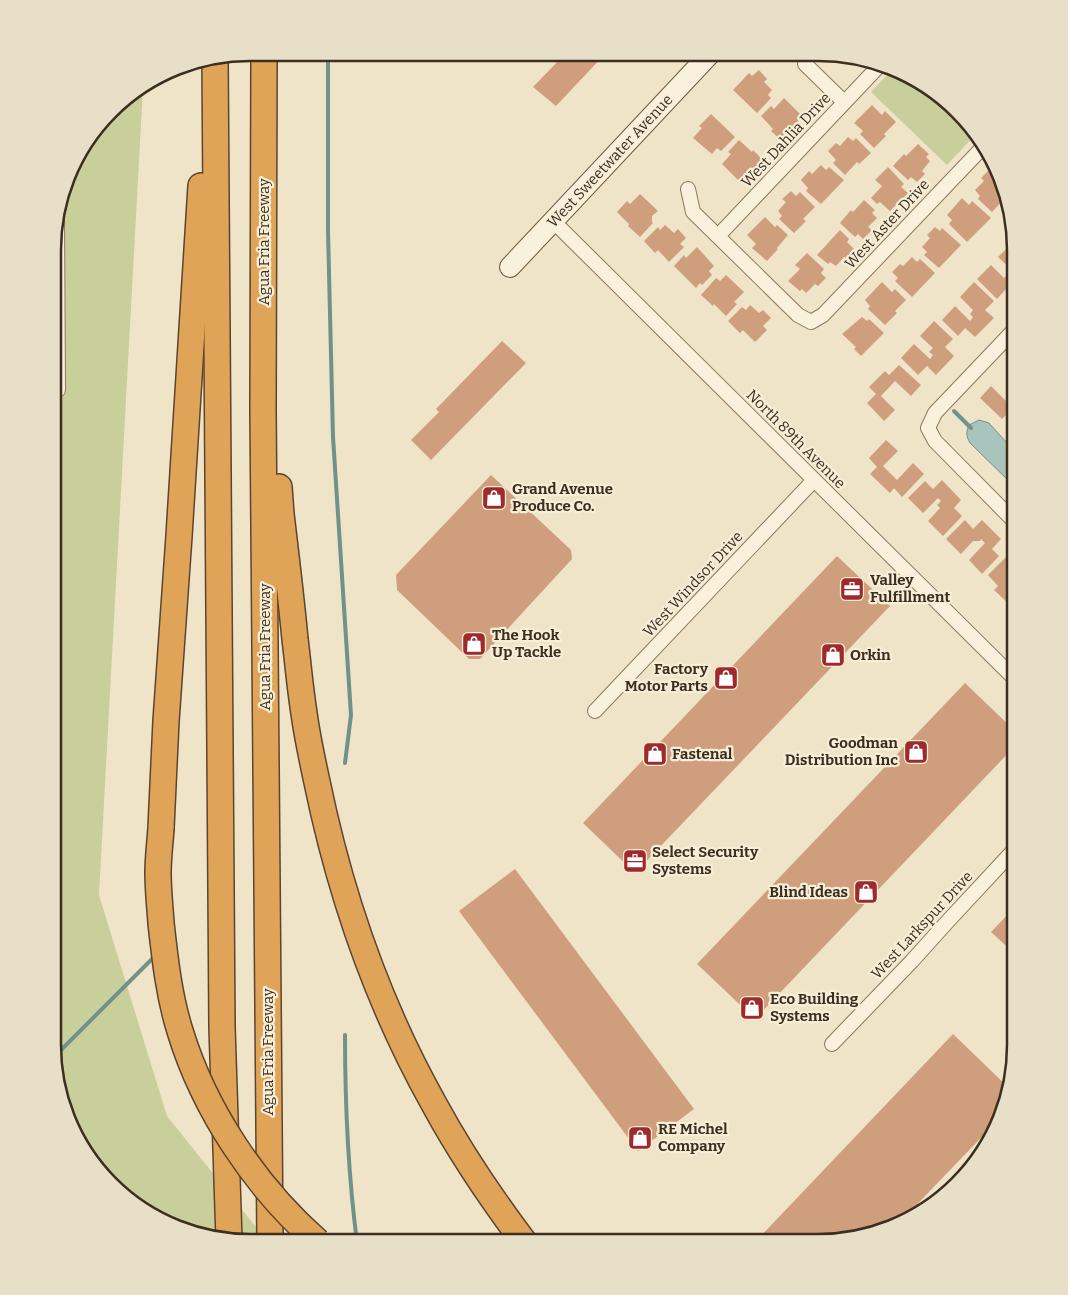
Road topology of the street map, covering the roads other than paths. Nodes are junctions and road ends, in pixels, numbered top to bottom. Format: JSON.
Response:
{"nodes":[{"id":1,"x":264,"y":61,"type":"edge"},
{"id":2,"x":703,"y":61,"type":"edge"},
{"id":3,"x":805,"y":64,"type":"dead end"},
{"id":4,"x":215,"y":65,"type":"edge"},
{"id":5,"x":202,"y":68,"type":"edge"},
{"id":6,"x":875,"y":70,"type":"edge"},
{"id":7,"x":844,"y":102,"type":"junction"},
{"id":8,"x":979,"y":152,"type":"edge"},
{"id":9,"x":688,"y":189,"type":"dead end"},
{"id":10,"x":553,"y":221,"type":"junction"},
{"id":11,"x":718,"y":236,"type":"junction"},
{"id":12,"x":510,"y":267,"type":"dead end"},
{"id":13,"x":1007,"y":338,"type":"edge"},
{"id":14,"x":263,"y":409,"type":"junction"},
{"id":15,"x":814,"y":480,"type":"junction"},
{"id":16,"x":1007,"y":514,"type":"edge"},
{"id":17,"x":1007,"y":672,"type":"edge"},
{"id":18,"x":595,"y":711,"type":"dead end"},
{"id":19,"x":1007,"y":857,"type":"edge"},
{"id":20,"x":832,"y":1044,"type":"dead end"},
{"id":21,"x":229,"y":1232,"type":"edge"},
{"id":22,"x":270,"y":1234,"type":"edge"},
{"id":23,"x":310,"y":1234,"type":"edge"},
{"id":24,"x":518,"y":1234,"type":"edge"}],
"edges":[{"from":1,"to":14,"type":"highway","name":"Agua Fria Freeway"},
{"from":2,"to":10,"type":"street","name":"West Sweetwater Avenue"},
{"from":3,"to":7,"type":"street"},
{"from":4,"to":21,"type":"highway"},
{"from":5,"to":23,"type":"highway","bridge":true},
{"from":6,"to":7,"type":"street","name":"West Dahlia Drive"},
{"from":7,"to":11,"type":"street","name":"West Dahlia Drive"},
{"from":8,"to":11,"type":"street","name":"West Aster Drive"},
{"from":9,"to":11,"type":"street"},
{"from":10,"to":12,"type":"street","name":"West Sweetwater Avenue"},
{"from":10,"to":15,"type":"street","name":"North 89th Avenue"},
{"from":13,"to":16,"type":"street"},
{"from":14,"to":22,"type":"highway","name":"Agua Fria Freeway"},
{"from":14,"to":24,"type":"highway"},
{"from":15,"to":17,"type":"street","name":"North 89th Avenue"},
{"from":15,"to":18,"type":"street","name":"West Windsor Drive"},
{"from":19,"to":20,"type":"street","name":"West Larkspur Drive"}]}
